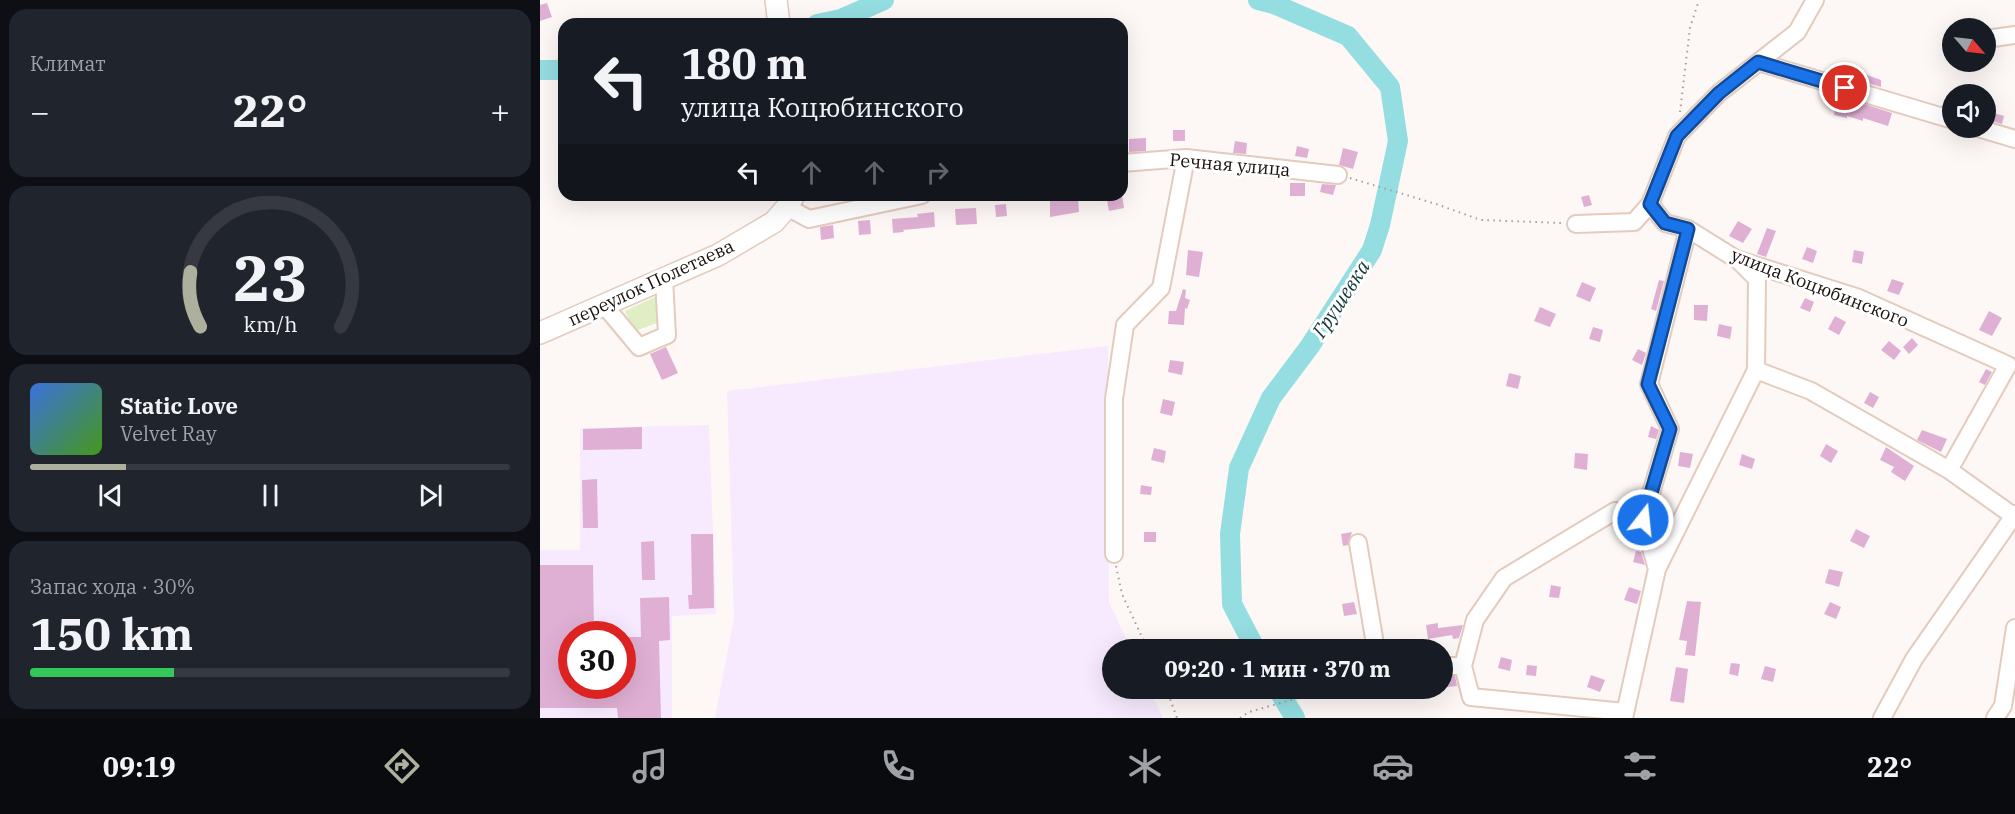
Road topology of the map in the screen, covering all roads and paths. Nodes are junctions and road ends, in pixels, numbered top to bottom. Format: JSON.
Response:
{"nodes":[{"id":1,"x":1699,"y":0,"type":"edge"},
{"id":2,"x":1815,"y":0,"type":"edge"},
{"id":3,"x":2015,"y":34,"type":"edge"},
{"id":4,"x":1996,"y":37,"type":"edge"},
{"id":5,"x":1758,"y":62,"type":"junction"},
{"id":6,"x":1942,"y":117,"type":"edge"},
{"id":7,"x":1996,"y":133,"type":"edge"},
{"id":8,"x":1677,"y":136,"type":"junction"},
{"id":9,"x":2015,"y":139,"type":"edge"},
{"id":10,"x":1186,"y":158,"type":"junction"},
{"id":11,"x":1128,"y":163,"type":"edge"},
{"id":12,"x":1338,"y":175,"type":"joint"},
{"id":13,"x":791,"y":201,"type":"edge"},
{"id":14,"x":894,"y":201,"type":"edge"},
{"id":15,"x":1650,"y":204,"type":"junction"},
{"id":16,"x":1576,"y":224,"type":"joint"},
{"id":17,"x":1688,"y":229,"type":"junction"},
{"id":18,"x":1736,"y":259,"type":"junction"},
{"id":19,"x":664,"y":279,"type":"junction"},
{"id":20,"x":604,"y":305,"type":"junction"},
{"id":21,"x":540,"y":333,"type":"edge"},
{"id":22,"x":1756,"y":370,"type":"junction"},
{"id":23,"x":1949,"y":470,"type":"junction"},
{"id":24,"x":2014,"y":516,"type":"edge"},
{"id":25,"x":1643,"y":520,"type":"junction"},
{"id":26,"x":1673,"y":537,"type":"junction"},
{"id":27,"x":1358,"y":543,"type":"dead end"},
{"id":28,"x":1114,"y":554,"type":"joint"},
{"id":29,"x":1657,"y":569,"type":"junction"},
{"id":30,"x":2015,"y":628,"type":"edge"},
{"id":31,"x":1143,"y":639,"type":"edge"},
{"id":32,"x":1374,"y":639,"type":"edge"},
{"id":33,"x":1453,"y":666,"type":"edge"},
{"id":34,"x":1463,"y":666,"type":"junction"},
{"id":35,"x":2015,"y":685,"type":"edge"},
{"id":36,"x":1170,"y":699,"type":"edge"},
{"id":37,"x":1290,"y":699,"type":"edge"},
{"id":38,"x":1999,"y":712,"type":"edge"},
{"id":39,"x":1624,"y":715,"type":"edge"},
{"id":40,"x":1177,"y":718,"type":"edge"},
{"id":41,"x":1240,"y":718,"type":"edge"},
{"id":42,"x":1882,"y":718,"type":"edge"}],
"edges":[{"from":1,"to":8,"type":"path"},
{"from":2,"to":5,"type":"street"},
{"from":3,"to":4,"type":"street"},
{"from":5,"to":6,"type":"street"},
{"from":5,"to":8,"type":"street"},
{"from":7,"to":9,"type":"street"},
{"from":8,"to":15,"type":"street"},
{"from":10,"to":11,"type":"street","name":"Речная улица"},
{"from":10,"to":12,"type":"street","name":"Речная улица"},
{"from":10,"to":28,"type":"street"},
{"from":12,"to":16,"type":"path"},
{"from":13,"to":14,"type":"street"},
{"from":13,"to":19,"type":"main road","name":"переулок Полетаева"},
{"from":15,"to":16,"type":"street"},
{"from":15,"to":17,"type":"street","name":"улица Коцюбинского"},
{"from":17,"to":18,"type":"street","name":"улица Коцюбинского"},
{"from":17,"to":25,"type":"street"},
{"from":18,"to":22,"type":"street"},
{"from":18,"to":23,"type":"street","name":"улица Коцюбинского"},
{"from":19,"to":20,"type":"main road","name":"переулок Полетаева"},
{"from":19,"to":20,"type":"street"},
{"from":20,"to":21,"type":"main road","name":"переулок Полетаева"},
{"from":22,"to":23,"type":"street"},
{"from":22,"to":26,"type":"street"},
{"from":23,"to":24,"type":"street"},
{"from":24,"to":42,"type":"street"},
{"from":25,"to":26,"type":"street"},
{"from":25,"to":29,"type":"street"},
{"from":25,"to":34,"type":"street"},
{"from":26,"to":29,"type":"street"},
{"from":27,"to":32,"type":"street"},
{"from":28,"to":31,"type":"path"},
{"from":29,"to":39,"type":"street"},
{"from":30,"to":38,"type":"street"},
{"from":33,"to":34,"type":"street"},
{"from":34,"to":39,"type":"street"},
{"from":35,"to":38,"type":"street"},
{"from":36,"to":40,"type":"path"},
{"from":37,"to":41,"type":"path"}]}
